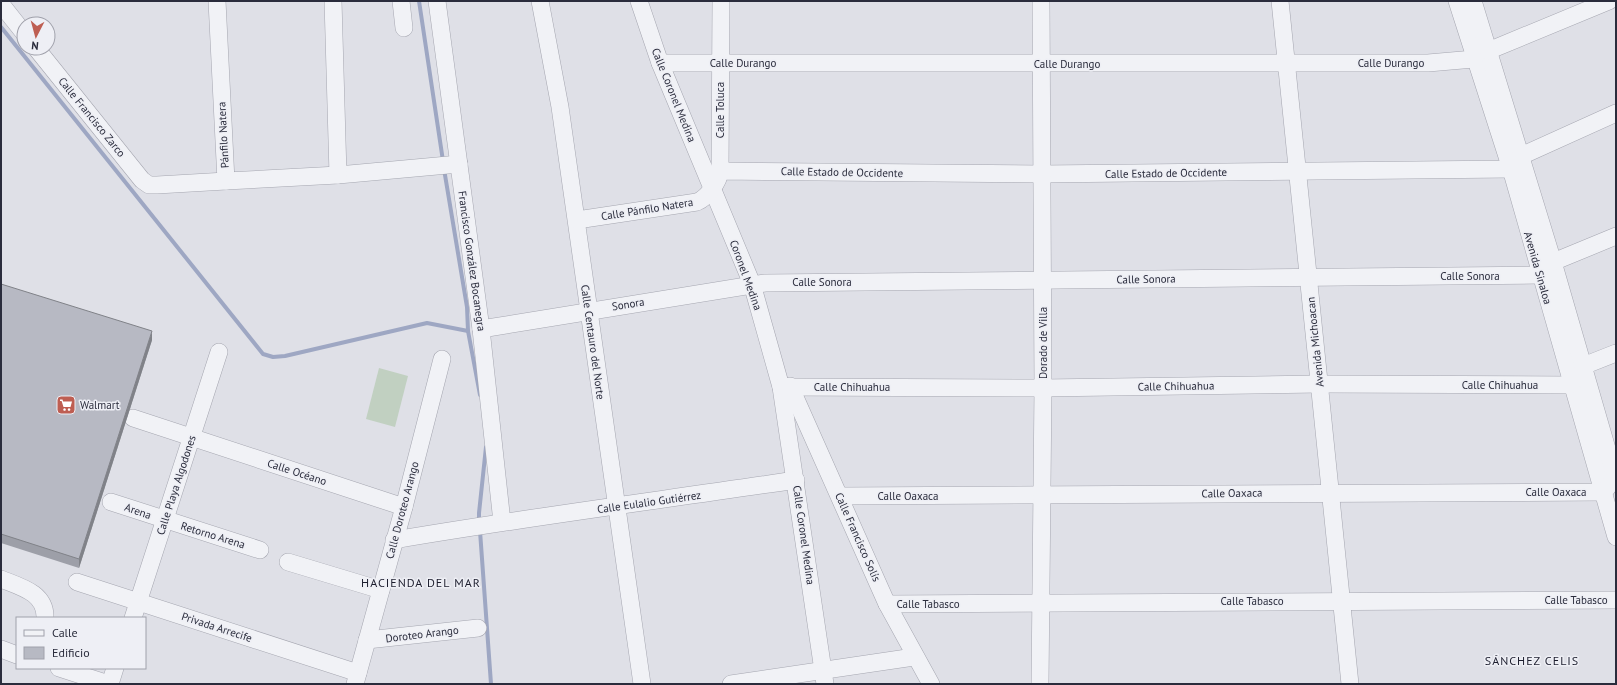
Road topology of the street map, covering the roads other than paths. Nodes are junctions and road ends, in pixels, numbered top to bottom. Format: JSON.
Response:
{"nodes":[{"id":1,"x":217,"y":1,"type":"edge"},
{"id":2,"x":333,"y":1,"type":"edge"},
{"id":3,"x":401,"y":1,"type":"edge"},
{"id":4,"x":437,"y":1,"type":"edge"},
{"id":5,"x":540,"y":1,"type":"edge"},
{"id":6,"x":639,"y":1,"type":"edge"},
{"id":7,"x":721,"y":1,"type":"edge"},
{"id":8,"x":1041,"y":1,"type":"edge"},
{"id":9,"x":1280,"y":1,"type":"edge"},
{"id":10,"x":1457,"y":1,"type":"edge"},
{"id":11,"x":1473,"y":1,"type":"edge"},
{"id":12,"x":1609,"y":1,"type":"edge"},
{"id":13,"x":1,"y":4,"type":"edge"},
{"id":14,"x":16,"y":23,"type":"edge"},
{"id":15,"x":404,"y":28,"type":"dead end"},
{"id":16,"x":1481,"y":55,"type":"junction"},
{"id":17,"x":42,"y":56,"type":"edge"},
{"id":18,"x":660,"y":63,"type":"junction"},
{"id":19,"x":721,"y":63,"type":"junction"},
{"id":20,"x":1285,"y":63,"type":"junction"},
{"id":21,"x":1042,"y":64,"type":"junction"},
{"id":22,"x":1616,"y":113,"type":"edge"},
{"id":23,"x":1516,"y":163,"type":"junction"},
{"id":24,"x":448,"y":165,"type":"junction"},
{"id":25,"x":720,"y":171,"type":"junction"},
{"id":26,"x":1296,"y":172,"type":"junction"},
{"id":27,"x":1042,"y":174,"type":"junction"},
{"id":28,"x":338,"y":175,"type":"junction"},
{"id":29,"x":226,"y":181,"type":"junction"},
{"id":30,"x":712,"y":188,"type":"junction"},
{"id":31,"x":577,"y":220,"type":"junction"},
{"id":32,"x":1616,"y":236,"type":"edge"},
{"id":33,"x":1553,"y":262,"type":"junction"},
{"id":34,"x":1540,"y":275,"type":"junction"},
{"id":35,"x":1309,"y":276,"type":"junction"},
{"id":36,"x":1042,"y":280,"type":"junction"},
{"id":37,"x":752,"y":284,"type":"junction"},
{"id":38,"x":588,"y":311,"type":"junction"},
{"id":39,"x":481,"y":329,"type":"junction"},
{"id":40,"x":219,"y":352,"type":"dead end"},
{"id":41,"x":1616,"y":353,"type":"edge"},
{"id":42,"x":442,"y":359,"type":"dead end"},
{"id":43,"x":1582,"y":366,"type":"junction"},
{"id":44,"x":1319,"y":384,"type":"junction"},
{"id":45,"x":1571,"y":385,"type":"junction"},
{"id":46,"x":786,"y":387,"type":"junction"},
{"id":47,"x":1043,"y":388,"type":"junction"},
{"id":48,"x":133,"y":418,"type":"dead end"},
{"id":49,"x":191,"y":437,"type":"junction"},
{"id":50,"x":1616,"y":478,"type":"edge"},
{"id":51,"x":796,"y":480,"type":"junction"},
{"id":52,"x":1331,"y":492,"type":"junction"},
{"id":53,"x":1604,"y":492,"type":"junction"},
{"id":54,"x":1041,"y":495,"type":"junction"},
{"id":55,"x":840,"y":496,"type":"junction"},
{"id":56,"x":111,"y":502,"type":"dead end"},
{"id":57,"x":404,"y":507,"type":"junction"},
{"id":58,"x":617,"y":507,"type":"junction"},
{"id":59,"x":165,"y":520,"type":"junction"},
{"id":60,"x":499,"y":522,"type":"junction"},
{"id":61,"x":1616,"y":537,"type":"edge"},
{"id":62,"x":394,"y":540,"type":"junction"},
{"id":63,"x":260,"y":550,"type":"dead end"},
{"id":64,"x":288,"y":562,"type":"dead end"},
{"id":65,"x":1,"y":579,"type":"edge"},
{"id":66,"x":77,"y":582,"type":"dead end"},
{"id":67,"x":381,"y":590,"type":"junction"},
{"id":68,"x":1616,"y":600,"type":"edge"},
{"id":69,"x":138,"y":601,"type":"junction"},
{"id":70,"x":1341,"y":601,"type":"junction"},
{"id":71,"x":1041,"y":603,"type":"junction"},
{"id":72,"x":887,"y":604,"type":"junction"},
{"id":73,"x":45,"y":617,"type":"edge"},
{"id":74,"x":133,"y":617,"type":"edge"},
{"id":75,"x":478,"y":628,"type":"dead end"},
{"id":76,"x":367,"y":640,"type":"junction"},
{"id":77,"x":1,"y":649,"type":"edge"},
{"id":78,"x":16,"y":654,"type":"edge"},
{"id":79,"x":914,"y":657,"type":"junction"},
{"id":80,"x":62,"y":669,"type":"edge"},
{"id":81,"x":116,"y":669,"type":"edge"},
{"id":82,"x":824,"y":677,"type":"edge"},
{"id":83,"x":356,"y":679,"type":"edge"},
{"id":84,"x":109,"y":684,"type":"edge"},
{"id":85,"x":642,"y":684,"type":"edge"},
{"id":86,"x":731,"y":684,"type":"edge"},
{"id":87,"x":930,"y":684,"type":"edge"},
{"id":88,"x":1040,"y":684,"type":"edge"},
{"id":89,"x":1350,"y":684,"type":"edge"}],
"edges":[{"from":1,"to":29,"type":"street","name":"Pánfilo Natera"},
{"from":2,"to":28,"type":"street"},
{"from":3,"to":15,"type":"street"},
{"from":4,"to":24,"type":"street","name":"Francisco González Bocanegra"},
{"from":5,"to":31,"type":"street","name":"Calle Centauro del Norte"},
{"from":6,"to":18,"type":"street","name":"Calle Coronel Medina"},
{"from":7,"to":19,"type":"street","name":"Calle Toluca"},
{"from":8,"to":21,"type":"street","name":"Dorado de Villa"},
{"from":9,"to":20,"type":"street","name":"Avenida Michoacan"},
{"from":10,"to":16,"type":"street","name":"Avenida Sinaloa"},
{"from":11,"to":16,"type":"street","name":"Avenida Sinaloa"},
{"from":12,"to":16,"type":"street","name":"Calle Durango"},
{"from":13,"to":14,"type":"street"},
{"from":16,"to":20,"type":"street","name":"Calle Durango"},
{"from":16,"to":23,"type":"street","name":"Avenida Sinaloa"},
{"from":17,"to":29,"type":"street","name":"Calle Francisco Zarco"},
{"from":18,"to":19,"type":"street","name":"Calle Durango"},
{"from":18,"to":30,"type":"street","name":"Calle Coronel Medina"},
{"from":19,"to":21,"type":"street","name":"Calle Durango"},
{"from":19,"to":25,"type":"street","name":"Calle Toluca"},
{"from":20,"to":21,"type":"street","name":"Calle Durango"},
{"from":20,"to":26,"type":"street","name":"Avenida Michoacan"},
{"from":21,"to":27,"type":"street","name":"Dorado de Villa"},
{"from":22,"to":23,"type":"street","name":"Calle Estado de Occidente"},
{"from":23,"to":26,"type":"street","name":"Calle Estado de Occidente"},
{"from":23,"to":33,"type":"street","name":"Avenida Sinaloa"},
{"from":23,"to":34,"type":"street","name":"Avenida Sinaloa"},
{"from":24,"to":28,"type":"street","name":"Pánfilo Natera"},
{"from":24,"to":39,"type":"street","name":"Francisco González Bocanegra"},
{"from":25,"to":27,"type":"street","name":"Calle Estado de Occidente"},
{"from":25,"to":30,"type":"street"},
{"from":26,"to":27,"type":"street","name":"Calle Estado de Occidente"},
{"from":26,"to":35,"type":"street","name":"Avenida Michoacan"},
{"from":27,"to":36,"type":"street","name":"Dorado de Villa"},
{"from":28,"to":29,"type":"street","name":"Pánfilo Natera"},
{"from":30,"to":31,"type":"street","name":"Calle Pánfilo Natera"},
{"from":30,"to":37,"type":"street","name":"Coronel Medina"},
{"from":31,"to":38,"type":"street","name":"Calle Centauro del Norte"},
{"from":32,"to":33,"type":"street"},
{"from":33,"to":43,"type":"street","name":"Avenida Sinaloa"},
{"from":34,"to":35,"type":"street","name":"Calle Sonora"},
{"from":34,"to":45,"type":"street","name":"Avenida Sinaloa"},
{"from":35,"to":36,"type":"street","name":"Calle Sonora"},
{"from":35,"to":44,"type":"street","name":"Avenida Michoacan"},
{"from":36,"to":37,"type":"street","name":"Calle Sonora"},
{"from":36,"to":47,"type":"street","name":"Dorado de Villa"},
{"from":37,"to":38,"type":"street","name":"Sonora"},
{"from":37,"to":46,"type":"street","name":"Coronel Medina"},
{"from":38,"to":39,"type":"street","name":"Sonora"},
{"from":38,"to":58,"type":"street","name":"Calle Centauro del Norte"},
{"from":39,"to":60,"type":"street","name":"Francisco González Bocanegra"},
{"from":40,"to":49,"type":"street","name":"Calle Playa Algodones"},
{"from":41,"to":43,"type":"street"},
{"from":42,"to":57,"type":"street","name":"Calle Doroteo Arango"},
{"from":43,"to":50,"type":"street","name":"Avenida Sinaloa"},
{"from":44,"to":45,"type":"street","name":"Calle Chihuahua"},
{"from":44,"to":47,"type":"street","name":"Calle Chihuahua"},
{"from":44,"to":52,"type":"street","name":"Avenida Michoacan"},
{"from":45,"to":53,"type":"street","name":"Avenida Sinaloa"},
{"from":46,"to":47,"type":"street","name":"Calle Chihuahua"},
{"from":46,"to":51,"type":"street","name":"Calle Coronel Medina"},
{"from":46,"to":55,"type":"street","name":"Calle Francisco Solís"},
{"from":47,"to":54,"type":"street","name":"Dorado de Villa"},
{"from":48,"to":49,"type":"street","name":"Calle Océano"},
{"from":49,"to":57,"type":"street","name":"Calle Océano"},
{"from":49,"to":59,"type":"street","name":"Calle Playa Algodones"},
{"from":50,"to":53,"type":"street"},
{"from":51,"to":58,"type":"street","name":"Calle Eulalio Gutiérrez"},
{"from":51,"to":82,"type":"street","name":"Calle Coronel Medina"},
{"from":52,"to":53,"type":"street","name":"Calle Oaxaca"},
{"from":52,"to":54,"type":"street","name":"Calle Oaxaca"},
{"from":52,"to":70,"type":"street","name":"Avenida Michoacan"},
{"from":53,"to":61,"type":"street","name":"Avenida Sinaloa"},
{"from":54,"to":55,"type":"street","name":"Calle Oaxaca"},
{"from":54,"to":71,"type":"street","name":"Dorado de Villa"},
{"from":55,"to":72,"type":"street","name":"Calle Francisco Solís"},
{"from":56,"to":59,"type":"street","name":"Arena"},
{"from":57,"to":62,"type":"street","name":"Calle Doroteo Arango"},
{"from":58,"to":60,"type":"street","name":"Calle Eulalio Gutiérrez"},
{"from":58,"to":85,"type":"street","name":"Calle Centauro del Norte"},
{"from":59,"to":63,"type":"street","name":"Retorno Arena"},
{"from":59,"to":69,"type":"street","name":"Calle Playa Algodones"},
{"from":60,"to":62,"type":"street","name":"Calle Eulalio Gutiérrez"},
{"from":62,"to":67,"type":"street","name":"Calle Doroteo Arango"},
{"from":64,"to":67,"type":"street"},
{"from":65,"to":73,"type":"street"},
{"from":66,"to":69,"type":"street","name":"Privada Arrecife"},
{"from":67,"to":76,"type":"street","name":"Calle Doroteo Arango"},
{"from":68,"to":70,"type":"street","name":"Calle Tabasco"},
{"from":69,"to":74,"type":"street","name":"Calle Playa Algodones"},
{"from":69,"to":83,"type":"street","name":"Privada Arrecife"},
{"from":70,"to":71,"type":"street","name":"Calle Tabasco"},
{"from":70,"to":89,"type":"street","name":"Avenida Michoacan"},
{"from":71,"to":72,"type":"street","name":"Calle Tabasco"},
{"from":71,"to":88,"type":"street","name":"Dorado de Villa"},
{"from":72,"to":79,"type":"street","name":"Calle Francisco Solís"},
{"from":75,"to":76,"type":"street","name":"Doroteo Arango"},
{"from":76,"to":83,"type":"street","name":"Calle Doroteo Arango"},
{"from":77,"to":78,"type":"street"},
{"from":79,"to":82,"type":"street"},
{"from":79,"to":87,"type":"street","name":"Calle Francisco Solís"},
{"from":80,"to":84,"type":"street"},
{"from":81,"to":84,"type":"street"},
{"from":82,"to":86,"type":"street"}]}
